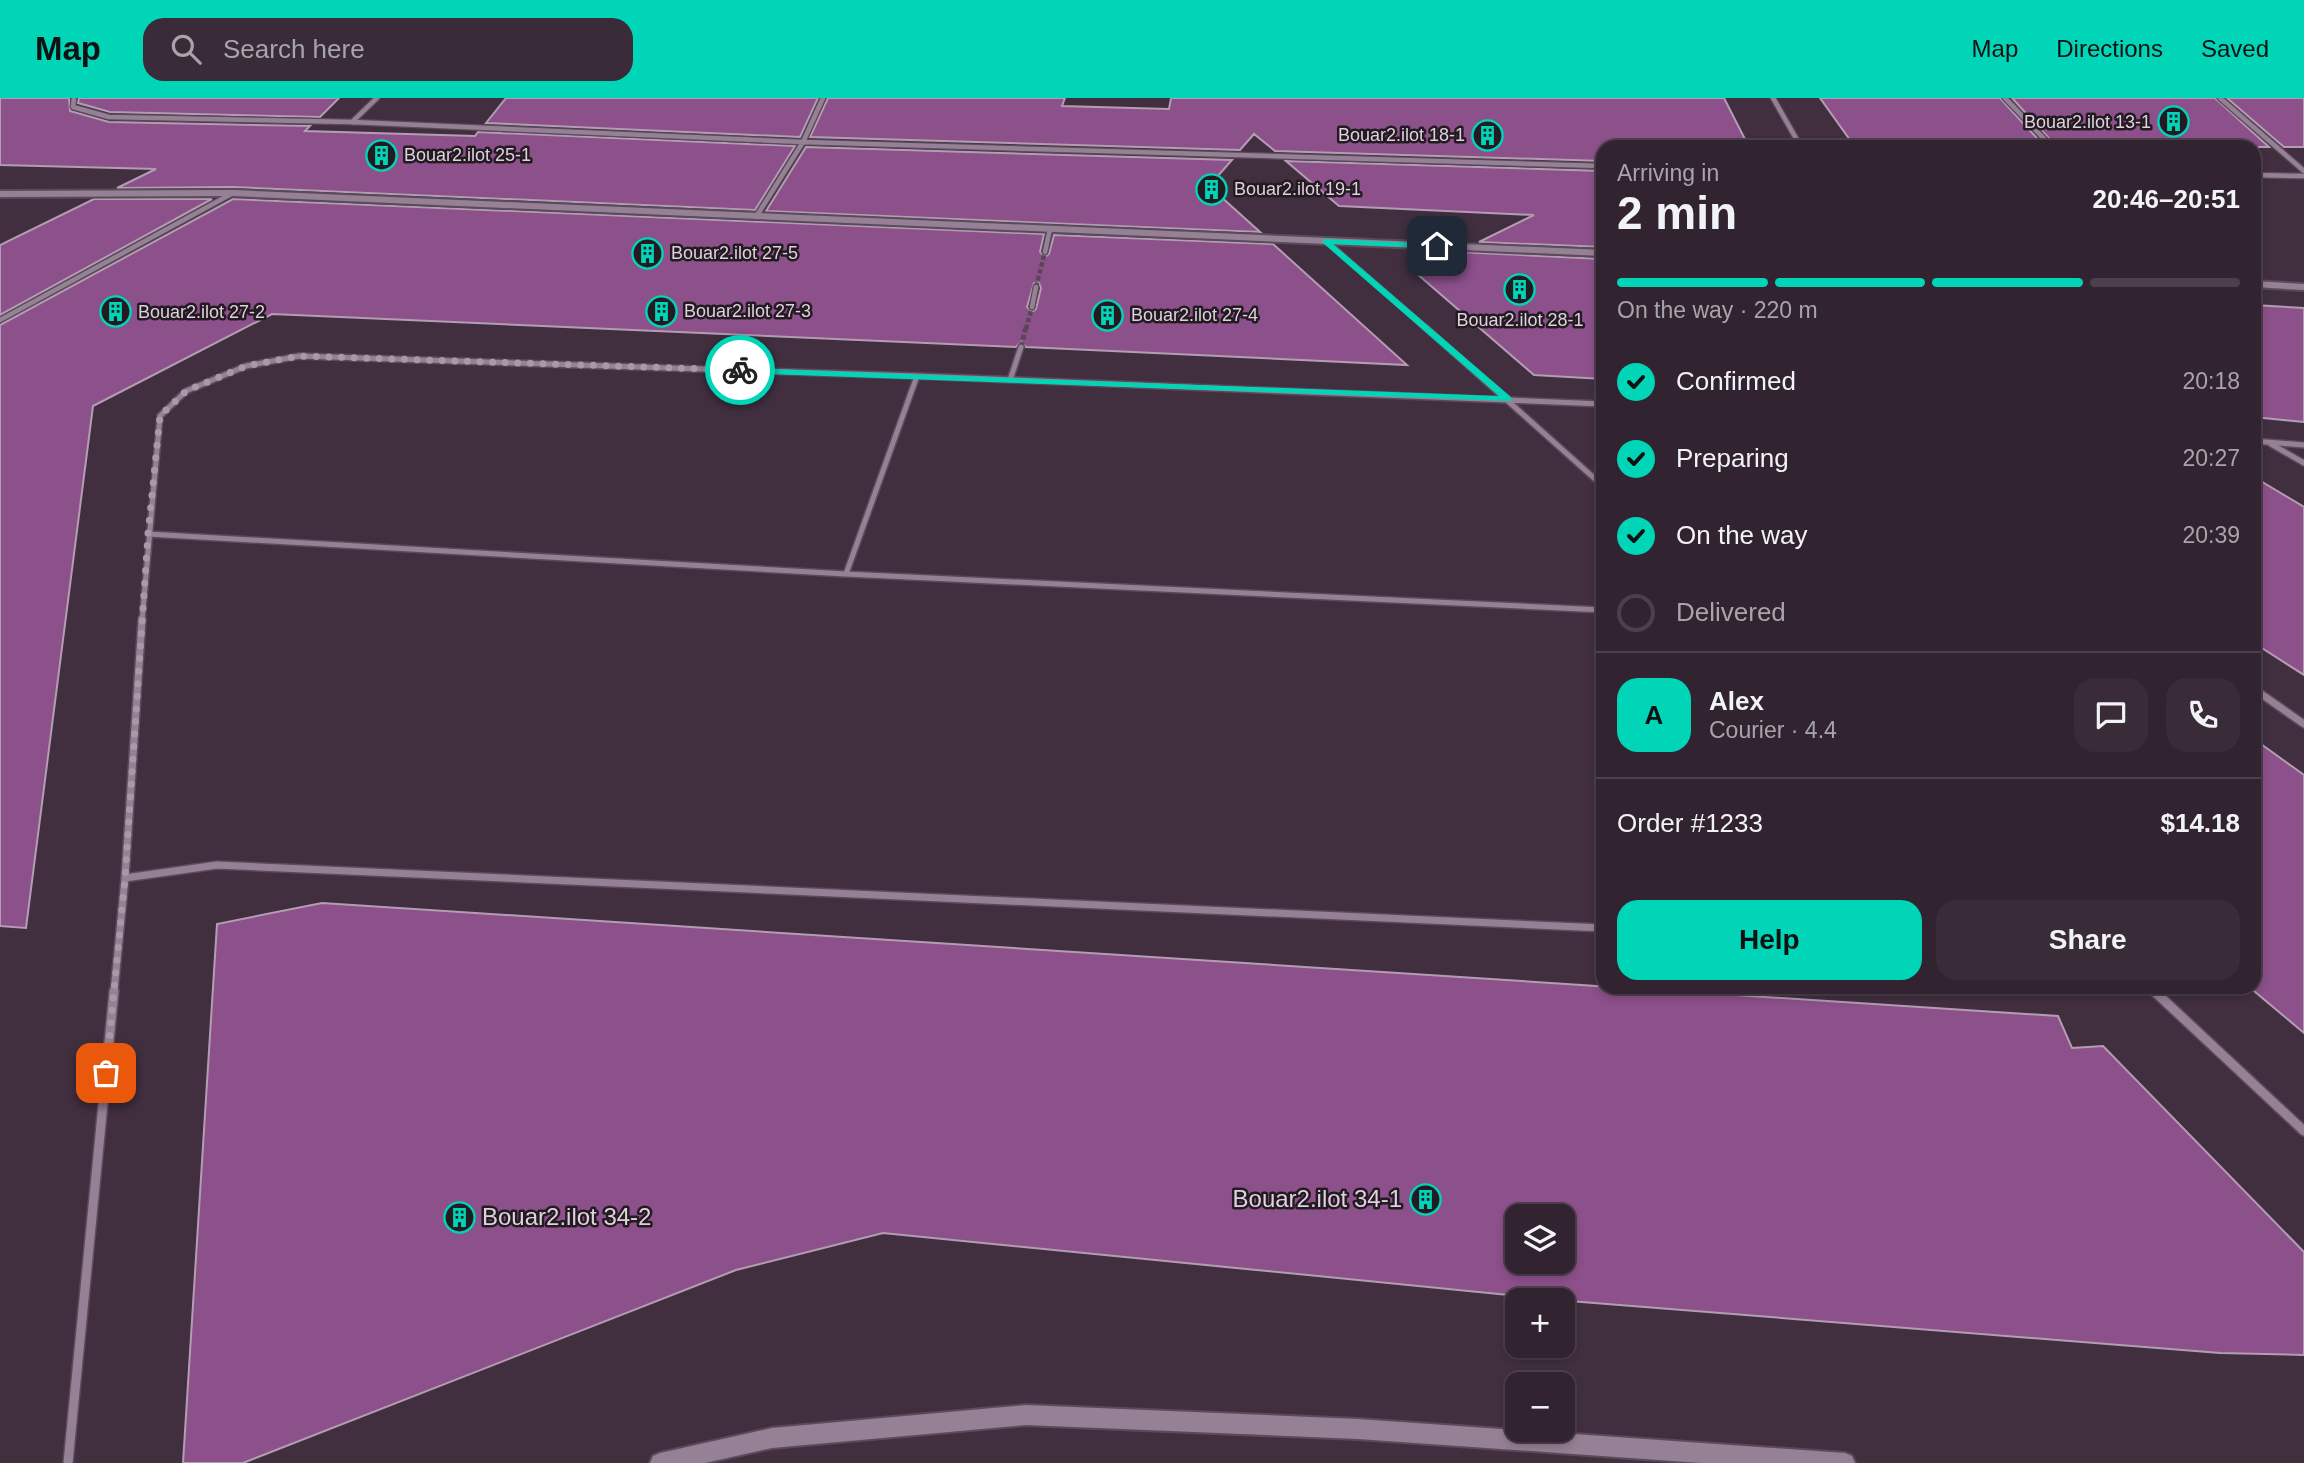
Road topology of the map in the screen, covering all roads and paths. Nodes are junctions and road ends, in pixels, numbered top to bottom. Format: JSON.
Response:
{"nodes":[{"id":1,"x":74,"y":98,"type":"edge"},
{"id":2,"x":377,"y":98,"type":"edge"},
{"id":3,"x":823,"y":98,"type":"edge"},
{"id":4,"x":1773,"y":98,"type":"edge"},
{"id":5,"x":2005,"y":98,"type":"edge"},
{"id":6,"x":2220,"y":98,"type":"edge"},
{"id":7,"x":352,"y":122,"type":"junction"},
{"id":8,"x":1797,"y":140,"type":"edge"},
{"id":9,"x":2045,"y":140,"type":"edge"},
{"id":10,"x":803,"y":142,"type":"junction"},
{"id":11,"x":1596,"y":166,"type":"edge"},
{"id":12,"x":2304,"y":170,"type":"edge"},
{"id":13,"x":2261,"y":175,"type":"edge"},
{"id":14,"x":2304,"y":176,"type":"edge"},
{"id":15,"x":233,"y":193,"type":"junction"},
{"id":16,"x":0,"y":194,"type":"edge"},
{"id":17,"x":756,"y":217,"type":"junction"},
{"id":18,"x":1050,"y":229,"type":"junction"},
{"id":19,"x":1325,"y":241,"type":"junction"},
{"id":20,"x":1045,"y":252,"type":"tunnel mouth"},
{"id":21,"x":1596,"y":253,"type":"edge"},
{"id":22,"x":2261,"y":284,"type":"edge"},
{"id":23,"x":1036,"y":287,"type":"tunnel mouth"},
{"id":24,"x":2304,"y":287,"type":"edge"},
{"id":25,"x":1032,"y":307,"type":"tunnel mouth"},
{"id":26,"x":0,"y":320,"type":"edge"},
{"id":27,"x":1021,"y":347,"type":"tunnel mouth"},
{"id":28,"x":917,"y":376,"type":"junction"},
{"id":29,"x":1010,"y":380,"type":"junction"},
{"id":30,"x":1508,"y":399,"type":"junction"},
{"id":31,"x":1596,"y":404,"type":"edge"},
{"id":32,"x":2261,"y":442,"type":"edge"},
{"id":33,"x":2270,"y":442,"type":"junction"},
{"id":34,"x":2304,"y":445,"type":"edge"},
{"id":35,"x":2304,"y":463,"type":"edge"},
{"id":36,"x":1596,"y":480,"type":"edge"},
{"id":37,"x":148,"y":534,"type":"junction"},
{"id":38,"x":846,"y":574,"type":"junction"},
{"id":39,"x":1596,"y":610,"type":"edge"},
{"id":40,"x":2261,"y":694,"type":"edge"},
{"id":41,"x":2304,"y":724,"type":"edge"},
{"id":42,"x":125,"y":878,"type":"junction"},
{"id":43,"x":1596,"y":928,"type":"edge"},
{"id":44,"x":2157,"y":994,"type":"edge"},
{"id":45,"x":2304,"y":1131,"type":"edge"},
{"id":46,"x":68,"y":1463,"type":"edge"},
{"id":47,"x":660,"y":1463,"type":"edge"},
{"id":48,"x":1845,"y":1463,"type":"edge"}],
"edges":[{"from":1,"to":7,"type":"street"},
{"from":2,"to":7,"type":"street"},
{"from":3,"to":10,"type":"street"},
{"from":4,"to":8,"type":"street"},
{"from":5,"to":9,"type":"street"},
{"from":6,"to":12,"type":"street"},
{"from":7,"to":10,"type":"street"},
{"from":10,"to":11,"type":"street"},
{"from":10,"to":17,"type":"street"},
{"from":13,"to":14,"type":"street"},
{"from":15,"to":16,"type":"street"},
{"from":15,"to":17,"type":"street"},
{"from":15,"to":26,"type":"street"},
{"from":17,"to":18,"type":"street"},
{"from":18,"to":19,"type":"street"},
{"from":18,"to":20,"type":"street"},
{"from":19,"to":21,"type":"street"},
{"from":19,"to":30,"type":"street"},
{"from":22,"to":24,"type":"street"},
{"from":23,"to":25,"type":"street"},
{"from":27,"to":29,"type":"street"},
{"from":28,"to":29,"type":"street"},
{"from":28,"to":37,"type":"street"},
{"from":28,"to":38,"type":"street"},
{"from":29,"to":30,"type":"street"},
{"from":30,"to":31,"type":"street"},
{"from":30,"to":36,"type":"street"},
{"from":32,"to":33,"type":"street"},
{"from":33,"to":34,"type":"street"},
{"from":33,"to":35,"type":"street"},
{"from":37,"to":38,"type":"street"},
{"from":37,"to":42,"type":"street"},
{"from":38,"to":39,"type":"street"},
{"from":40,"to":41,"type":"street"},
{"from":42,"to":43,"type":"street"},
{"from":42,"to":46,"type":"street"},
{"from":44,"to":45,"type":"street"},
{"from":47,"to":48,"type":"street"}]}
